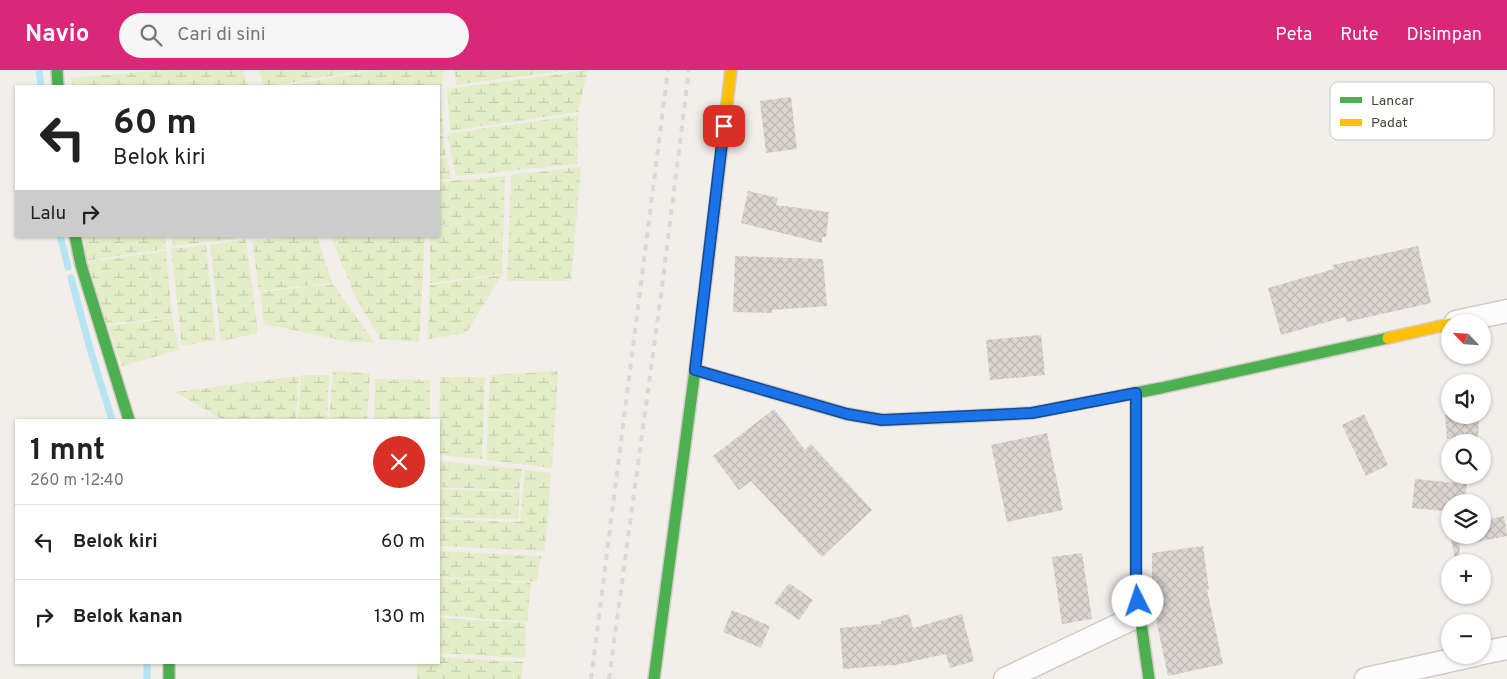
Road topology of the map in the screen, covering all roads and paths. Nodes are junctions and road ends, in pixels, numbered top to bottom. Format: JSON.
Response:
{"nodes":[{"id":1,"x":57,"y":70,"type":"edge"},
{"id":2,"x":731,"y":70,"type":"edge"},
{"id":3,"x":58,"y":85,"type":"edge"},
{"id":4,"x":75,"y":237,"type":"edge"},
{"id":5,"x":1507,"y":311,"type":"edge"},
{"id":6,"x":1491,"y":314,"type":"edge"},
{"id":7,"x":1441,"y":326,"type":"edge"},
{"id":8,"x":695,"y":370,"type":"junction"},
{"id":9,"x":1136,"y":393,"type":"junction"},
{"id":10,"x":129,"y":419,"type":"edge"},
{"id":11,"x":1140,"y":615,"type":"junction"},
{"id":12,"x":1507,"y":648,"type":"edge"},
{"id":13,"x":1491,"y":651,"type":"edge"},
{"id":14,"x":1441,"y":662,"type":"edge"},
{"id":15,"x":169,"y":664,"type":"edge"},
{"id":16,"x":169,"y":679,"type":"edge"},
{"id":17,"x":654,"y":679,"type":"edge"},
{"id":18,"x":1005,"y":679,"type":"edge"},
{"id":19,"x":1149,"y":679,"type":"edge"},
{"id":20,"x":1366,"y":679,"type":"edge"}],
"edges":[{"from":1,"to":3,"type":"street"},
{"from":2,"to":8,"type":"street"},
{"from":4,"to":10,"type":"street"},
{"from":5,"to":6,"type":"street"},
{"from":7,"to":9,"type":"street"},
{"from":8,"to":9,"type":"street"},
{"from":8,"to":17,"type":"street"},
{"from":9,"to":11,"type":"street"},
{"from":11,"to":18,"type":"street"},
{"from":11,"to":19,"type":"street"},
{"from":12,"to":13,"type":"street"},
{"from":14,"to":20,"type":"street"},
{"from":15,"to":16,"type":"street"}]}
